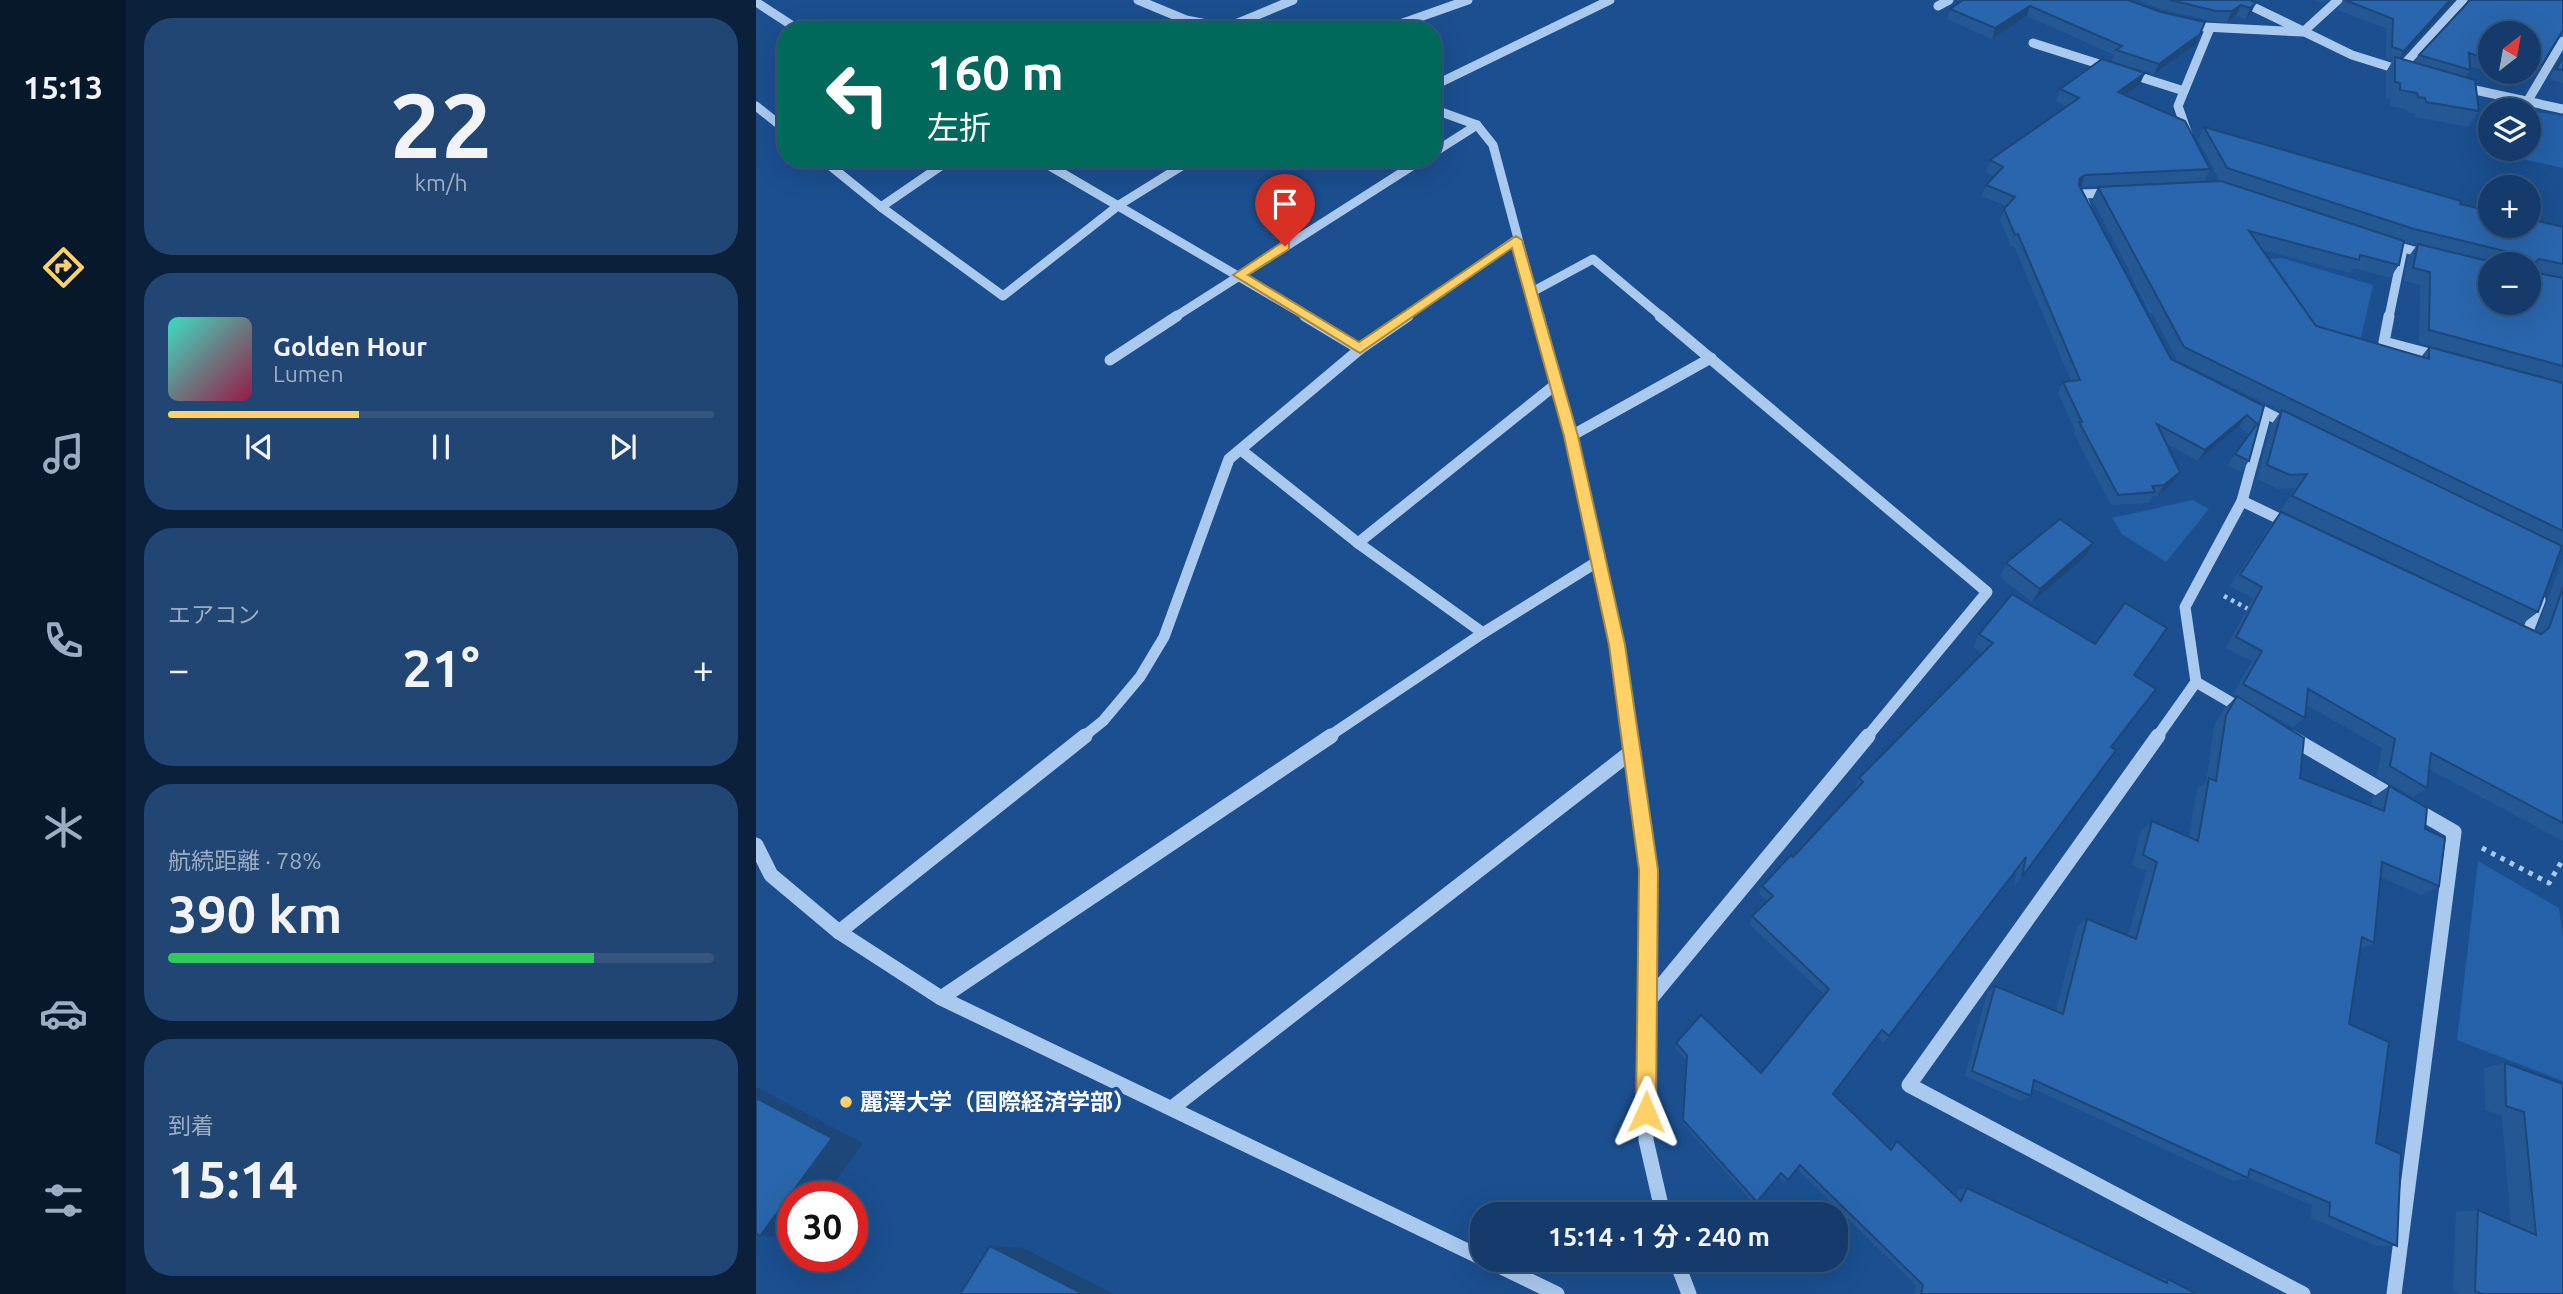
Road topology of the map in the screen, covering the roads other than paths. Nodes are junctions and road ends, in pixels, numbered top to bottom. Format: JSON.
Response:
{"nodes":[{"id":1,"x":1138,"y":0,"type":"edge"},
{"id":2,"x":1293,"y":0,"type":"edge"},
{"id":3,"x":1468,"y":0,"type":"edge"},
{"id":4,"x":1610,"y":0,"type":"edge"},
{"id":5,"x":1949,"y":0,"type":"edge"},
{"id":6,"x":2239,"y":0,"type":"edge"},
{"id":7,"x":2338,"y":0,"type":"edge"},
{"id":8,"x":2463,"y":0,"type":"edge"},
{"id":9,"x":756,"y":2,"type":"edge"},
{"id":10,"x":1938,"y":6,"type":"dead end"},
{"id":11,"x":1181,"y":19,"type":"junction"},
{"id":12,"x":785,"y":21,"type":"edge"},
{"id":13,"x":1178,"y":21,"type":"edge"},
{"id":14,"x":1191,"y":21,"type":"edge"},
{"id":15,"x":1243,"y":21,"type":"edge"},
{"id":16,"x":1408,"y":21,"type":"edge"},
{"id":17,"x":2197,"y":25,"type":"edge"},
{"id":18,"x":2210,"y":28,"type":"junction"},
{"id":19,"x":2303,"y":32,"type":"junction"},
{"id":20,"x":2563,"y":41,"type":"edge"},
{"id":21,"x":2033,"y":43,"type":"dead end"},
{"id":22,"x":2399,"y":70,"type":"junction"},
{"id":23,"x":2409,"y":73,"type":"edge"},
{"id":24,"x":1442,"y":82,"type":"edge"},
{"id":25,"x":2454,"y":86,"type":"edge"},
{"id":26,"x":2184,"y":91,"type":"junction"},
{"id":27,"x":2509,"y":98,"type":"edge"},
{"id":28,"x":2529,"y":98,"type":"edge"},
{"id":29,"x":2541,"y":105,"type":"edge"},
{"id":30,"x":756,"y":106,"type":"edge"},
{"id":31,"x":2563,"y":109,"type":"edge"},
{"id":32,"x":1442,"y":112,"type":"edge"},
{"id":33,"x":777,"y":123,"type":"edge"},
{"id":34,"x":1477,"y":125,"type":"junction"},
{"id":35,"x":2193,"y":146,"type":"edge"},
{"id":36,"x":1442,"y":147,"type":"edge"},
{"id":37,"x":833,"y":168,"type":"edge"},
{"id":38,"x":938,"y":168,"type":"edge"},
{"id":39,"x":1054,"y":168,"type":"edge"},
{"id":40,"x":1179,"y":168,"type":"edge"},
{"id":41,"x":1409,"y":168,"type":"edge"},
{"id":42,"x":2121,"y":192,"type":"edge"},
{"id":43,"x":1119,"y":205,"type":"junction"},
{"id":44,"x":881,"y":208,"type":"junction"},
{"id":45,"x":2093,"y":219,"type":"edge"},
{"id":46,"x":1516,"y":240,"type":"junction"},
{"id":47,"x":2378,"y":241,"type":"edge"},
{"id":48,"x":2403,"y":249,"type":"junction"},
{"id":49,"x":2441,"y":258,"type":"edge"},
{"id":50,"x":1239,"y":275,"type":"junction"},
{"id":51,"x":1532,"y":292,"type":"junction"},
{"id":52,"x":1360,"y":349,"type":"junction"},
{"id":53,"x":1711,"y":358,"type":"junction"},
{"id":54,"x":2448,"y":359,"type":"edge"},
{"id":55,"x":1110,"y":360,"type":"dead end"},
{"id":56,"x":1555,"y":385,"type":"junction"},
{"id":57,"x":2242,"y":401,"type":"edge"},
{"id":58,"x":2266,"y":413,"type":"junction"},
{"id":59,"x":2302,"y":430,"type":"edge"},
{"id":60,"x":1571,"y":436,"type":"junction"},
{"id":61,"x":1241,"y":450,"type":"junction"},
{"id":62,"x":2242,"y":501,"type":"junction"},
{"id":63,"x":2304,"y":530,"type":"edge"},
{"id":64,"x":1358,"y":544,"type":"junction"},
{"id":65,"x":1600,"y":560,"type":"junction"},
{"id":66,"x":2543,"y":590,"type":"edge"},
{"id":67,"x":2514,"y":630,"type":"edge"},
{"id":68,"x":1483,"y":633,"type":"junction"},
{"id":69,"x":2196,"y":682,"type":"junction"},
{"id":70,"x":2254,"y":716,"type":"edge"},
{"id":71,"x":2278,"y":730,"type":"edge"},
{"id":72,"x":1631,"y":752,"type":"junction"},
{"id":73,"x":756,"y":845,"type":"edge"},
{"id":74,"x":839,"y":932,"type":"junction"},
{"id":75,"x":941,"y":998,"type":"junction"},
{"id":76,"x":1647,"y":1003,"type":"junction"},
{"id":77,"x":1172,"y":1108,"type":"junction"},
{"id":78,"x":1660,"y":1202,"type":"edge"},
{"id":79,"x":1470,"y":1252,"type":"edge"},
{"id":80,"x":1511,"y":1272,"type":"edge"},
{"id":81,"x":1681,"y":1272,"type":"edge"},
{"id":82,"x":1557,"y":1294,"type":"edge"},
{"id":83,"x":1689,"y":1294,"type":"edge"},
{"id":84,"x":2303,"y":1294,"type":"edge"},
{"id":85,"x":2394,"y":1294,"type":"edge"}],
"edges":[{"from":1,"to":11,"type":"street"},
{"from":2,"to":15,"type":"street"},
{"from":3,"to":16,"type":"street"},
{"from":4,"to":24,"type":"street"},
{"from":5,"to":10,"type":"street"},
{"from":6,"to":19,"type":"street"},
{"from":7,"to":19,"type":"street"},
{"from":8,"to":22,"type":"street"},
{"from":9,"to":12,"type":"street"},
{"from":11,"to":13,"type":"street"},
{"from":11,"to":14,"type":"street"},
{"from":17,"to":18,"type":"street"},
{"from":18,"to":19,"type":"street"},
{"from":18,"to":26,"type":"street"},
{"from":19,"to":22,"type":"street"},
{"from":20,"to":28,"type":"street"},
{"from":21,"to":26,"type":"street"},
{"from":22,"to":23,"type":"street"},
{"from":25,"to":27,"type":"street"},
{"from":26,"to":35,"type":"street"},
{"from":29,"to":31,"type":"street"},
{"from":30,"to":33,"type":"street"},
{"from":32,"to":34,"type":"street"},
{"from":34,"to":36,"type":"street"},
{"from":34,"to":46,"type":"street"},
{"from":37,"to":44,"type":"street"},
{"from":38,"to":44,"type":"street"},
{"from":39,"to":43,"type":"street"},
{"from":40,"to":43,"type":"street"},
{"from":41,"to":50,"type":"street"},
{"from":42,"to":45,"type":"street"},
{"from":43,"to":44,"type":"street"},
{"from":43,"to":50,"type":"street"},
{"from":46,"to":51,"type":"street"},
{"from":46,"to":52,"type":"street"},
{"from":47,"to":48,"type":"street"},
{"from":48,"to":49,"type":"street"},
{"from":48,"to":54,"type":"street"},
{"from":50,"to":52,"type":"street"},
{"from":50,"to":55,"type":"street"},
{"from":51,"to":53,"type":"street"},
{"from":51,"to":56,"type":"street"},
{"from":52,"to":61,"type":"street"},
{"from":53,"to":60,"type":"street"},
{"from":53,"to":76,"type":"street"},
{"from":56,"to":60,"type":"street"},
{"from":56,"to":64,"type":"street"},
{"from":57,"to":58,"type":"street"},
{"from":58,"to":59,"type":"street"},
{"from":58,"to":62,"type":"street"},
{"from":60,"to":65,"type":"street"},
{"from":61,"to":64,"type":"street"},
{"from":61,"to":74,"type":"street"},
{"from":62,"to":63,"type":"street"},
{"from":62,"to":69,"type":"street"},
{"from":64,"to":68,"type":"street"},
{"from":65,"to":68,"type":"street"},
{"from":65,"to":72,"type":"street"},
{"from":66,"to":67,"type":"street"},
{"from":68,"to":75,"type":"street"},
{"from":69,"to":70,"type":"street"},
{"from":69,"to":84,"type":"street"},
{"from":71,"to":85,"type":"street"},
{"from":72,"to":76,"type":"street"},
{"from":72,"to":77,"type":"street"},
{"from":73,"to":74,"type":"street"},
{"from":74,"to":75,"type":"street"},
{"from":75,"to":77,"type":"street"},
{"from":76,"to":78,"type":"street"},
{"from":77,"to":79,"type":"street"},
{"from":80,"to":82,"type":"street"},
{"from":81,"to":83,"type":"street"}]}
